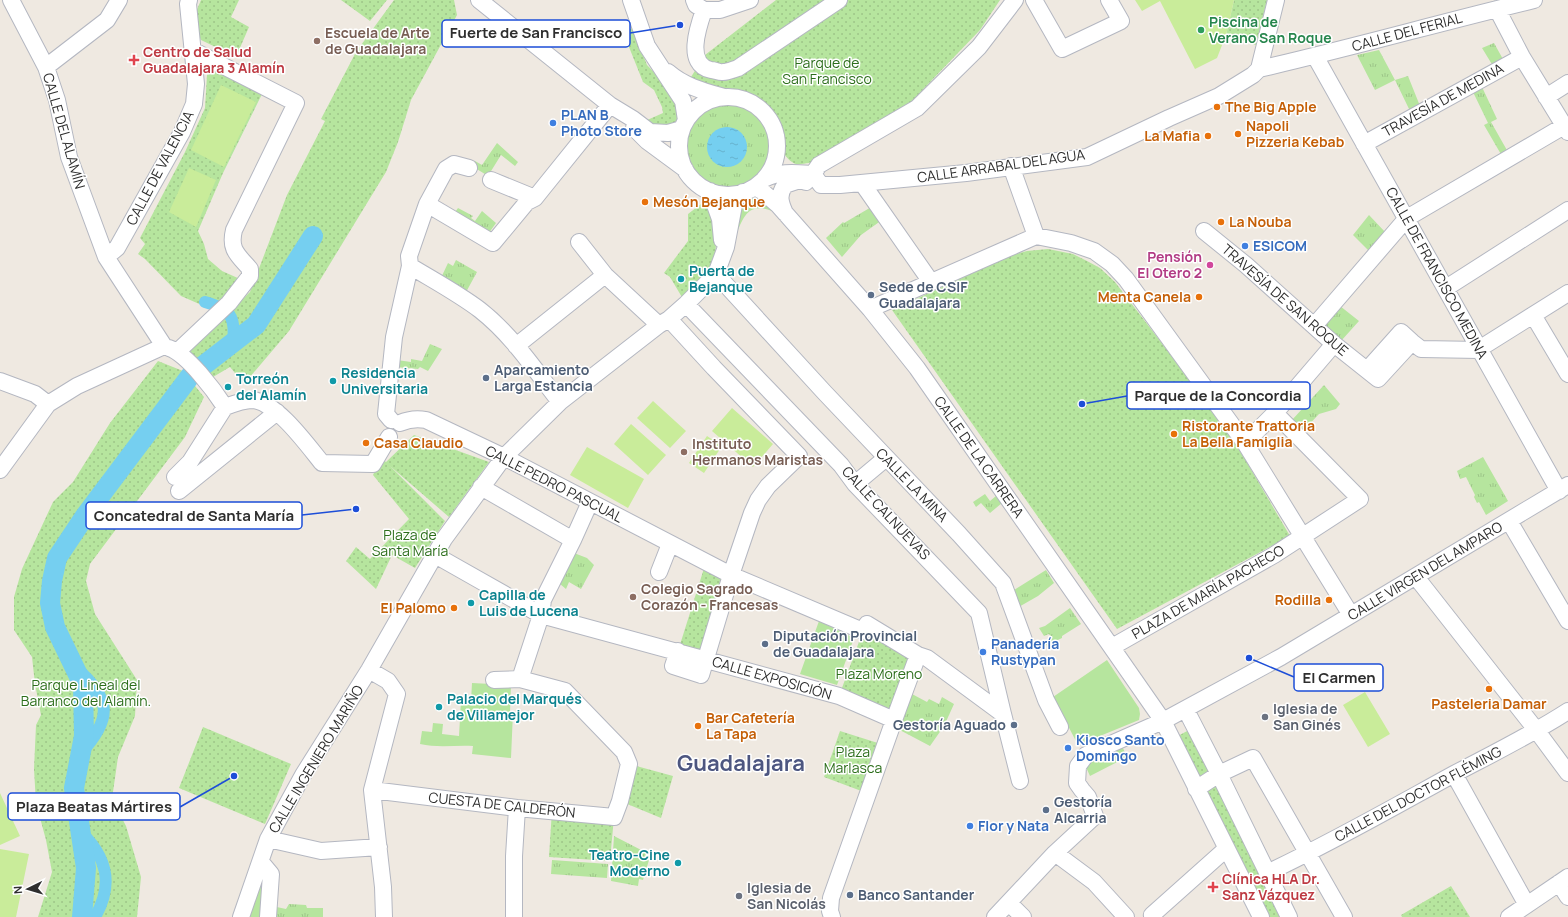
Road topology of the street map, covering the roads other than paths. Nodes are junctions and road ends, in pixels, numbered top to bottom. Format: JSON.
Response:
{"nodes":[{"id":1,"x":11,"y":0,"type":"edge"},
{"id":2,"x":119,"y":0,"type":"edge"},
{"id":3,"x":479,"y":0,"type":"edge"},
{"id":4,"x":631,"y":0,"type":"edge"},
{"id":5,"x":750,"y":0,"type":"edge"},
{"id":6,"x":839,"y":0,"type":"edge"},
{"id":7,"x":1015,"y":0,"type":"edge"},
{"id":8,"x":1034,"y":0,"type":"edge"},
{"id":9,"x":1110,"y":0,"type":"edge"},
{"id":10,"x":1276,"y":0,"type":"edge"},
{"id":11,"x":1534,"y":0,"type":"edge"},
{"id":12,"x":185,"y":1,"type":"edge"},
{"id":13,"x":699,"y":5,"type":"edge"},
{"id":14,"x":1497,"y":9,"type":"junction"},
{"id":15,"x":194,"y":51,"type":"junction"},
{"id":16,"x":1314,"y":56,"type":"junction"},
{"id":17,"x":1522,"y":57,"type":"junction"},
{"id":18,"x":657,"y":61,"type":"junction"},
{"id":19,"x":46,"y":67,"type":"junction"},
{"id":20,"x":1259,"y":69,"type":"junction"},
{"id":21,"x":1568,"y":83,"type":"edge"},
{"id":22,"x":1237,"y":84,"type":"joint"},
{"id":23,"x":724,"y":97,"type":"junction"},
{"id":24,"x":1546,"y":97,"type":"junction"},
{"id":25,"x":610,"y":105,"type":"junction"},
{"id":26,"x":684,"y":124,"type":"junction"},
{"id":27,"x":1566,"y":129,"type":"edge"},
{"id":28,"x":777,"y":143,"type":"junction"},
{"id":29,"x":1364,"y":144,"type":"junction"},
{"id":30,"x":1011,"y":166,"type":"junction"},
{"id":31,"x":469,"y":168,"type":"dead end"},
{"id":32,"x":685,"y":169,"type":"junction"},
{"id":33,"x":818,"y":175,"type":"junction"},
{"id":34,"x":491,"y":180,"type":"dead end"},
{"id":35,"x":760,"y":181,"type":"junction"},
{"id":36,"x":862,"y":183,"type":"junction"},
{"id":37,"x":710,"y":191,"type":"junction"},
{"id":38,"x":535,"y":198,"type":"junction"},
{"id":39,"x":427,"y":204,"type":"junction"},
{"id":40,"x":781,"y":209,"type":"junction"},
{"id":41,"x":1568,"y":210,"type":"edge"},
{"id":42,"x":1407,"y":218,"type":"junction"},
{"id":43,"x":1204,"y":231,"type":"dead end"},
{"id":44,"x":1036,"y":236,"type":"junction"},
{"id":45,"x":579,"y":242,"type":"dead end"},
{"id":46,"x":106,"y":257,"type":"junction"},
{"id":47,"x":722,"y":259,"type":"junction"},
{"id":48,"x":410,"y":266,"type":"junction"},
{"id":49,"x":716,"y":274,"type":"junction"},
{"id":50,"x":604,"y":275,"type":"junction"},
{"id":51,"x":931,"y":282,"type":"junction"},
{"id":52,"x":1446,"y":288,"type":"junction"},
{"id":53,"x":1568,"y":293,"type":"edge"},
{"id":54,"x":686,"y":304,"type":"junction"},
{"id":55,"x":870,"y":309,"type":"junction"},
{"id":56,"x":1533,"y":315,"type":"junction"},
{"id":57,"x":664,"y":322,"type":"junction"},
{"id":58,"x":1314,"y":326,"type":"junction"},
{"id":59,"x":1334,"y":344,"type":"junction"},
{"id":60,"x":516,"y":346,"type":"junction"},
{"id":61,"x":1480,"y":349,"type":"junction"},
{"id":62,"x":174,"y":351,"type":"junction"},
{"id":63,"x":1568,"y":374,"type":"edge"},
{"id":64,"x":0,"y":381,"type":"edge"},
{"id":65,"x":560,"y":402,"type":"junction"},
{"id":66,"x":48,"y":404,"type":"junction"},
{"id":67,"x":226,"y":407,"type":"junction"},
{"id":68,"x":277,"y":412,"type":"junction"},
{"id":69,"x":1275,"y":413,"type":"junction"},
{"id":70,"x":396,"y":421,"type":"junction"},
{"id":71,"x":1245,"y":443,"type":"junction"},
{"id":72,"x":504,"y":457,"type":"junction"},
{"id":73,"x":886,"y":458,"type":"junction"},
{"id":74,"x":0,"y":470,"type":"edge"},
{"id":75,"x":855,"y":484,"type":"junction"},
{"id":76,"x":481,"y":487,"type":"junction"},
{"id":77,"x":1564,"y":488,"type":"edge"},
{"id":78,"x":590,"y":502,"type":"junction"},
{"id":79,"x":1509,"y":521,"type":"junction"},
{"id":80,"x":1303,"y":535,"type":"junction"},
{"id":81,"x":573,"y":540,"type":"junction"},
{"id":82,"x":670,"y":544,"type":"junction"},
{"id":83,"x":435,"y":555,"type":"junction"},
{"id":84,"x":659,"y":572,"type":"dead end"},
{"id":85,"x":731,"y":575,"type":"junction"},
{"id":86,"x":1416,"y":577,"type":"junction"},
{"id":87,"x":1563,"y":603,"type":"edge"},
{"id":88,"x":541,"y":615,"type":"junction"},
{"id":89,"x":1351,"y":615,"type":"junction"},
{"id":90,"x":1568,"y":621,"type":"edge"},
{"id":91,"x":1112,"y":647,"type":"junction"},
{"id":92,"x":918,"y":655,"type":"junction"},
{"id":93,"x":706,"y":659,"type":"junction"},
{"id":94,"x":369,"y":670,"type":"junction"},
{"id":95,"x":520,"y":679,"type":"junction"},
{"id":96,"x":494,"y":680,"type":"dead end"},
{"id":97,"x":1186,"y":710,"type":"junction"},
{"id":98,"x":1568,"y":711,"type":"edge"},
{"id":99,"x":1003,"y":714,"type":"junction"},
{"id":100,"x":894,"y":720,"type":"junction"},
{"id":101,"x":1163,"y":721,"type":"junction"},
{"id":102,"x":1060,"y":727,"type":"dead end"},
{"id":103,"x":1538,"y":731,"type":"junction"},
{"id":104,"x":1568,"y":773,"type":"edge"},
{"id":105,"x":1219,"y":774,"type":"junction"},
{"id":106,"x":1454,"y":774,"type":"junction"},
{"id":107,"x":1020,"y":781,"type":"dead end"},
{"id":108,"x":1196,"y":788,"type":"junction"},
{"id":109,"x":372,"y":790,"type":"junction"},
{"id":110,"x":517,"y":808,"type":"junction"},
{"id":111,"x":268,"y":839,"type":"junction"},
{"id":112,"x":378,"y":847,"type":"junction"},
{"id":113,"x":1226,"y":849,"type":"junction"},
{"id":114,"x":1055,"y":853,"type":"junction"},
{"id":115,"x":1308,"y":853,"type":"junction"},
{"id":116,"x":261,"y":862,"type":"junction"},
{"id":117,"x":1267,"y":873,"type":"junction"},
{"id":118,"x":1564,"y":880,"type":"edge"},
{"id":119,"x":1568,"y":897,"type":"edge"},
{"id":120,"x":1009,"y":903,"type":"junction"},
{"id":121,"x":1527,"y":905,"type":"junction"},
{"id":122,"x":1116,"y":914,"type":"edge"},
{"id":123,"x":1152,"y":916,"type":"edge"},
{"id":124,"x":241,"y":917,"type":"edge"},
{"id":125,"x":268,"y":917,"type":"edge"},
{"id":126,"x":384,"y":917,"type":"edge"},
{"id":127,"x":514,"y":917,"type":"edge"},
{"id":128,"x":832,"y":917,"type":"edge"},
{"id":129,"x":995,"y":917,"type":"edge"},
{"id":130,"x":1023,"y":917,"type":"edge"},
{"id":131,"x":1261,"y":917,"type":"edge"},
{"id":132,"x":1289,"y":917,"type":"edge"},
{"id":133,"x":1344,"y":917,"type":"edge"},
{"id":134,"x":1510,"y":917,"type":"edge"}],
"edges":[{"from":1,"to":19,"type":"street","name":"CALLE DEL ALAMÍN"},
{"from":2,"to":19,"type":"street"},
{"from":3,"to":25,"type":"street"},
{"from":4,"to":18,"type":"street"},
{"from":5,"to":13,"type":"street"},
{"from":6,"to":13,"type":"street"},
{"from":7,"to":33,"type":"street"},
{"from":8,"to":9,"type":"street"},
{"from":10,"to":20,"type":"street"},
{"from":11,"to":14,"type":"street","name":"CALLE DEL FERIAL"},
{"from":12,"to":15,"type":"street","name":"CALLE DE VALENCIA"},
{"from":14,"to":16,"type":"street","name":"CALLE DEL FERIAL"},
{"from":14,"to":17,"type":"street"},
{"from":15,"to":46,"type":"street","name":"CALLE DE VALENCIA"},
{"from":15,"to":62,"type":"street"},
{"from":16,"to":20,"type":"street","name":"CALLE DEL FERIAL"},
{"from":16,"to":29,"type":"street","name":"CALLE DE FRANCISCO MEDINA"},
{"from":17,"to":24,"type":"street"},
{"from":17,"to":29,"type":"street","name":"TRAVESÍA DE MEDINA"},
{"from":18,"to":23,"type":"street"},
{"from":18,"to":26,"type":"street"},
{"from":19,"to":46,"type":"street","name":"CALLE DEL ALAMÍN"},
{"from":20,"to":22,"type":"street","name":"CALLE DEL FERIAL"},
{"from":21,"to":24,"type":"street"},
{"from":22,"to":30,"type":"street","name":"CALLE ARRABAL DEL AGUA"},
{"from":23,"to":26,"type":"street"},
{"from":23,"to":28,"type":"street"},
{"from":24,"to":27,"type":"street"},
{"from":25,"to":26,"type":"street"},
{"from":25,"to":32,"type":"street"},
{"from":25,"to":38,"type":"street"},
{"from":26,"to":32,"type":"street"},
{"from":27,"to":42,"type":"street"},
{"from":28,"to":33,"type":"street"},
{"from":28,"to":35,"type":"street"},
{"from":29,"to":42,"type":"street","name":"CALLE DE FRANCISCO MEDINA"},
{"from":30,"to":36,"type":"street","name":"CALLE ARRABAL DEL AGUA"},
{"from":30,"to":44,"type":"street"},
{"from":31,"to":39,"type":"street"},
{"from":32,"to":37,"type":"street"},
{"from":33,"to":35,"type":"street","name":"CALLE ARRABAL DEL AGUA"},
{"from":33,"to":36,"type":"street","name":"CALLE ARRABAL DEL AGUA"},
{"from":33,"to":40,"type":"street","name":"CALLE ARRABAL DEL AGUA"},
{"from":34,"to":38,"type":"street"},
{"from":35,"to":37,"type":"street"},
{"from":35,"to":40,"type":"street"},
{"from":35,"to":47,"type":"street"},
{"from":36,"to":51,"type":"street"},
{"from":37,"to":47,"type":"street"},
{"from":38,"to":39,"type":"street"},
{"from":39,"to":48,"type":"street"},
{"from":40,"to":55,"type":"street","name":"CALLE DE LA CARRERA"},
{"from":41,"to":52,"type":"street"},
{"from":42,"to":52,"type":"street","name":"CALLE DE FRANCISCO MEDINA"},
{"from":42,"to":58,"type":"street"},
{"from":43,"to":58,"type":"street","name":"TRAVESÍA DE SAN ROQUE"},
{"from":44,"to":51,"type":"street"},
{"from":44,"to":71,"type":"street"},
{"from":45,"to":50,"type":"street"},
{"from":46,"to":62,"type":"street","name":"CALLE DEL ALAMÍN"},
{"from":47,"to":49,"type":"street"},
{"from":48,"to":60,"type":"street"},
{"from":48,"to":70,"type":"street"},
{"from":49,"to":54,"type":"street","name":"CALLE INGENIERO MARIÑO"},
{"from":49,"to":73,"type":"street","name":"CALLE LA MINA"},
{"from":50,"to":57,"type":"street"},
{"from":50,"to":60,"type":"street"},
{"from":51,"to":55,"type":"street"},
{"from":52,"to":61,"type":"street","name":"CALLE DE FRANCISCO MEDINA"},
{"from":53,"to":56,"type":"street"},
{"from":54,"to":57,"type":"street","name":"CALLE INGENIERO MARIÑO"},
{"from":54,"to":75,"type":"street","name":"CALLE CALNUEVAS"},
{"from":55,"to":91,"type":"street","name":"CALLE DE LA CARRERA"},
{"from":56,"to":61,"type":"street"},
{"from":56,"to":63,"type":"street"},
{"from":57,"to":65,"type":"street","name":"CALLE INGENIERO MARIÑO"},
{"from":57,"to":85,"type":"street"},
{"from":58,"to":59,"type":"street","name":"TRAVESÍA DE SAN ROQUE"},
{"from":59,"to":61,"type":"street","name":"TRAVESÍA DE SAN ROQUE"},
{"from":59,"to":69,"type":"street"},
{"from":60,"to":65,"type":"street"},
{"from":61,"to":77,"type":"street","name":"CALLE DE FRANCISCO MEDINA"},
{"from":62,"to":66,"type":"street"},
{"from":62,"to":67,"type":"street","name":"CALLE DEL ALAMÍN"},
{"from":64,"to":66,"type":"street"},
{"from":65,"to":72,"type":"street","name":"CALLE INGENIERO MARIÑO"},
{"from":66,"to":74,"type":"street"},
{"from":67,"to":68,"type":"street"},
{"from":67,"to":68,"type":"street"},
{"from":68,"to":70,"type":"street"},
{"from":69,"to":71,"type":"street"},
{"from":69,"to":80,"type":"street","name":"PLAZA DE MARÍA PACHECO"},
{"from":70,"to":72,"type":"street","name":"CALLE PEDRO PASCUAL"},
{"from":71,"to":80,"type":"street"},
{"from":72,"to":76,"type":"street","name":"CALLE INGENIERO MARIÑO"},
{"from":72,"to":78,"type":"street","name":"CALLE PEDRO PASCUAL"},
{"from":73,"to":75,"type":"street"},
{"from":73,"to":102,"type":"street","name":"CALLE LA MINA"},
{"from":75,"to":99,"type":"street","name":"CALLE CALNUEVAS"},
{"from":76,"to":81,"type":"street"},
{"from":76,"to":83,"type":"street","name":"CALLE INGENIERO MARIÑO"},
{"from":77,"to":79,"type":"street","name":"CALLE VIRGEN DEL AMPARO"},
{"from":78,"to":81,"type":"street"},
{"from":78,"to":82,"type":"street","name":"CALLE PEDRO PASCUAL"},
{"from":79,"to":86,"type":"street","name":"CALLE VIRGEN DEL AMPARO"},
{"from":79,"to":87,"type":"street"},
{"from":80,"to":89,"type":"street"},
{"from":80,"to":91,"type":"street","name":"PLAZA DE MARÍA PACHECO"},
{"from":81,"to":88,"type":"street"},
{"from":82,"to":84,"type":"street"},
{"from":82,"to":85,"type":"street","name":"CALLE PEDRO PASCUAL"},
{"from":83,"to":88,"type":"street","name":"CALLE EXPOSICIÓN"},
{"from":83,"to":94,"type":"street","name":"CALLE INGENIERO MARIÑO"},
{"from":85,"to":92,"type":"street","name":"CALLE PEDRO PASCUAL"},
{"from":85,"to":93,"type":"street"},
{"from":86,"to":89,"type":"street","name":"CALLE VIRGEN DEL AMPARO"},
{"from":86,"to":103,"type":"street"},
{"from":87,"to":90,"type":"street"},
{"from":88,"to":93,"type":"street","name":"CALLE EXPOSICIÓN"},
{"from":88,"to":95,"type":"street"},
{"from":89,"to":97,"type":"street","name":"CALLE VIRGEN DEL AMPARO"},
{"from":91,"to":101,"type":"street","name":"CALLE DE LA CARRERA"},
{"from":92,"to":99,"type":"street"},
{"from":92,"to":100,"type":"street"},
{"from":93,"to":100,"type":"street","name":"CALLE EXPOSICIÓN"},
{"from":94,"to":109,"type":"street"},
{"from":94,"to":111,"type":"street","name":"CALLE INGENIERO MARIÑO"},
{"from":95,"to":96,"type":"street"},
{"from":95,"to":110,"type":"street","name":"CUESTA DE CALDERÓN"},
{"from":97,"to":101,"type":"street","name":"CALLE VIRGEN DEL AMPARO"},
{"from":97,"to":105,"type":"street"},
{"from":98,"to":103,"type":"street","name":"CALLE DEL DOCTOR FLÉMING"},
{"from":99,"to":107,"type":"street","name":"CALLE CALNUEVAS"},
{"from":100,"to":128,"type":"street"},
{"from":101,"to":108,"type":"street","name":"CALLE DE LA CARRERA"},
{"from":101,"to":114,"type":"street","name":"CALLE VIRGEN DEL AMPARO"},
{"from":103,"to":104,"type":"street"},
{"from":103,"to":106,"type":"street","name":"CALLE DEL DOCTOR FLÉMING"},
{"from":105,"to":108,"type":"street"},
{"from":105,"to":115,"type":"street"},
{"from":105,"to":117,"type":"street"},
{"from":106,"to":115,"type":"street","name":"CALLE DEL DOCTOR FLÉMING"},
{"from":106,"to":121,"type":"street"},
{"from":108,"to":113,"type":"street","name":"CALLE DE LA CARRERA"},
{"from":109,"to":110,"type":"street","name":"CUESTA DE CALDERÓN"},
{"from":109,"to":112,"type":"street"},
{"from":110,"to":127,"type":"street"},
{"from":111,"to":112,"type":"street"},
{"from":111,"to":116,"type":"street","name":"CALLE INGENIERO MARIÑO"},
{"from":112,"to":126,"type":"street"},
{"from":113,"to":123,"type":"street"},
{"from":113,"to":131,"type":"street","name":"CALLE DE LA CARRERA"},
{"from":114,"to":120,"type":"street"},
{"from":114,"to":122,"type":"street"},
{"from":115,"to":117,"type":"street","name":"CALLE DEL DOCTOR FLÉMING"},
{"from":115,"to":133,"type":"street"},
{"from":116,"to":124,"type":"street","name":"CALLE INGENIERO MARIÑO"},
{"from":116,"to":125,"type":"street"},
{"from":117,"to":132,"type":"street"},
{"from":118,"to":119,"type":"street"},
{"from":118,"to":121,"type":"street"},
{"from":120,"to":129,"type":"street"},
{"from":120,"to":130,"type":"street"},
{"from":121,"to":134,"type":"street"}]}
